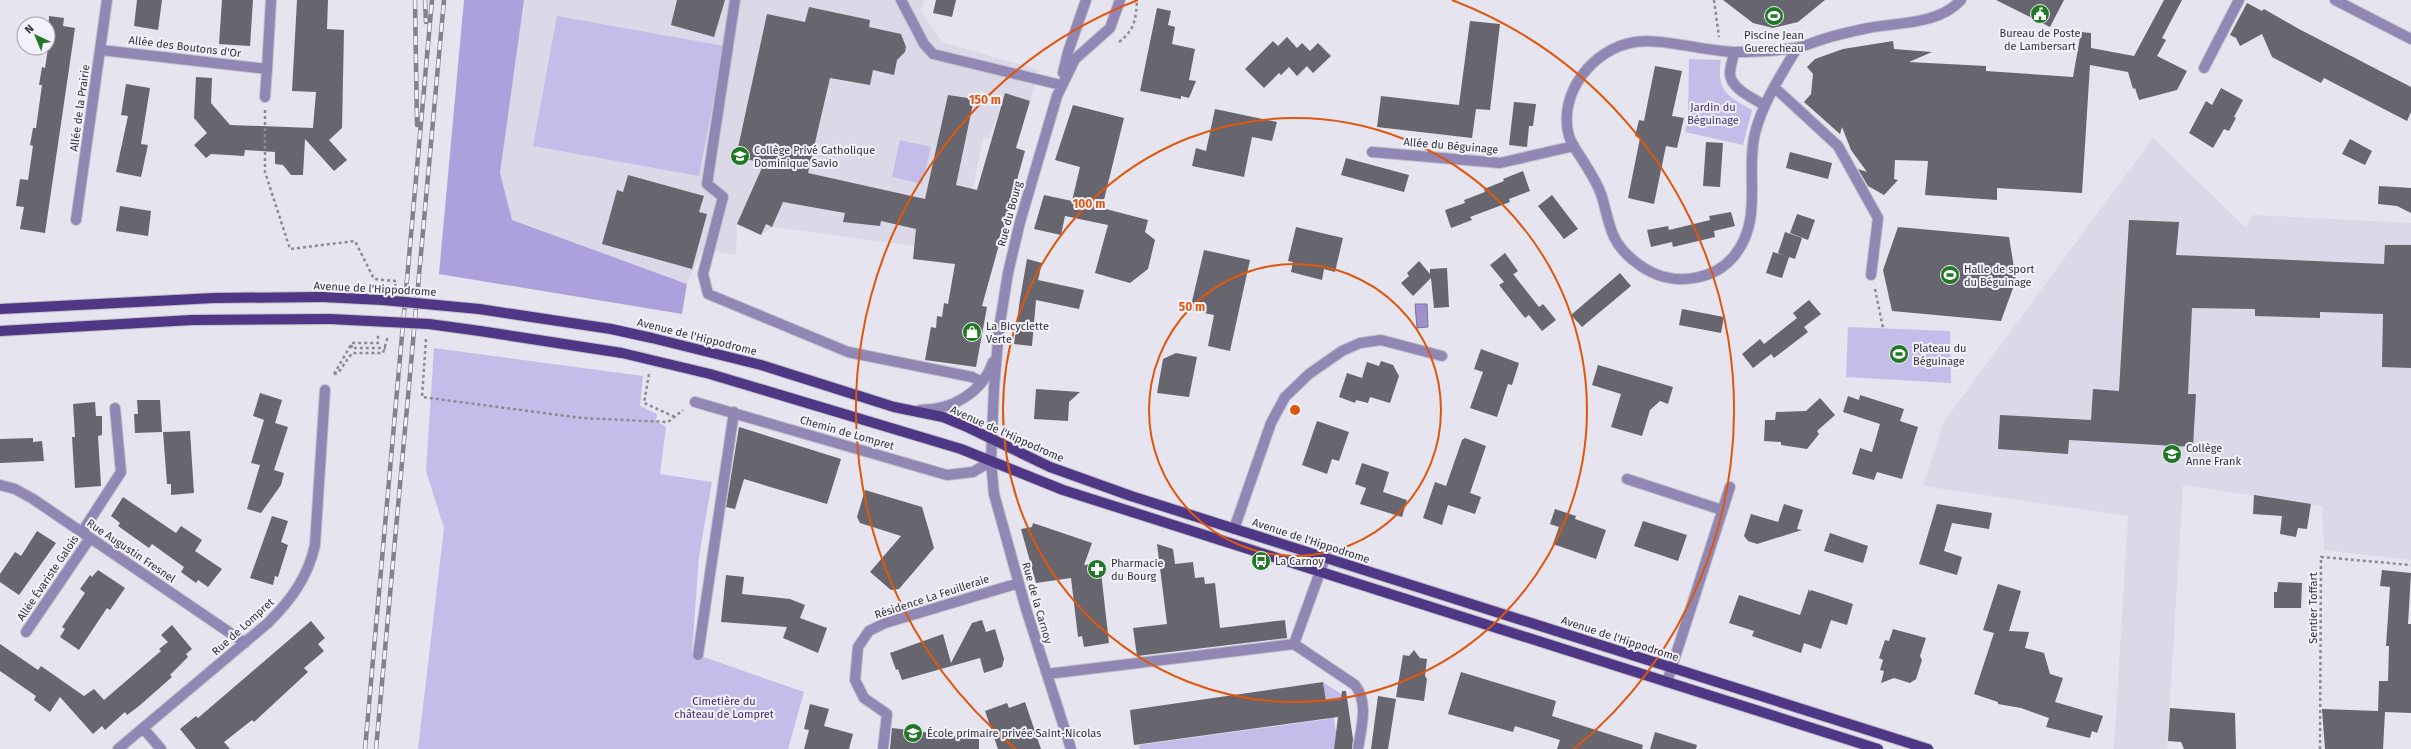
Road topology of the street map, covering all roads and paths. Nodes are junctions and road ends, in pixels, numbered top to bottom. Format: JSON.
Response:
{"nodes":[{"id":1,"x":107,"y":0,"type":"edge"},
{"id":2,"x":271,"y":0,"type":"edge"},
{"id":3,"x":735,"y":0,"type":"edge"},
{"id":4,"x":901,"y":0,"type":"edge"},
{"id":5,"x":1086,"y":0,"type":"edge"},
{"id":6,"x":1120,"y":0,"type":"edge"},
{"id":7,"x":1714,"y":0,"type":"edge"},
{"id":8,"x":1961,"y":0,"type":"edge"},
{"id":9,"x":2239,"y":0,"type":"edge"},
{"id":10,"x":2335,"y":0,"type":"edge"},
{"id":11,"x":2411,"y":39,"type":"edge"},
{"id":12,"x":1796,"y":48,"type":"junction"},
{"id":13,"x":101,"y":50,"type":"junction"},
{"id":14,"x":1722,"y":51,"type":"junction"},
{"id":15,"x":1734,"y":52,"type":"junction"},
{"id":16,"x":2204,"y":68,"type":"dead end"},
{"id":17,"x":267,"y":69,"type":"junction"},
{"id":18,"x":1061,"y":85,"type":"junction"},
{"id":19,"x":1774,"y":87,"type":"junction"},
{"id":20,"x":265,"y":98,"type":"joint"},
{"id":21,"x":1764,"y":105,"type":"junction"},
{"id":22,"x":1574,"y":146,"type":"junction"},
{"id":23,"x":1372,"y":152,"type":"dead end"},
{"id":24,"x":76,"y":220,"type":"dead end"},
{"id":25,"x":1871,"y":275,"type":"joint"},
{"id":26,"x":396,"y":281,"type":"dead end"},
{"id":27,"x":0,"y":309,"type":"edge"},
{"id":28,"x":429,"y":324,"type":"junction"},
{"id":29,"x":1883,"y":328,"type":"dead end"},
{"id":30,"x":0,"y":331,"type":"edge"},
{"id":31,"x":352,"y":343,"type":"junction"},
{"id":32,"x":378,"y":343,"type":"dead end"},
{"id":33,"x":996,"y":352,"type":"junction"},
{"id":34,"x":1442,"y":356,"type":"dead end"},
{"id":35,"x":652,"y":359,"type":"junction"},
{"id":36,"x":336,"y":366,"type":"dead end"},
{"id":37,"x":334,"y":374,"type":"dead end"},
{"id":38,"x":982,"y":382,"type":"junction"},
{"id":39,"x":325,"y":390,"type":"dead end"},
{"id":40,"x":695,"y":402,"type":"joint"},
{"id":41,"x":115,"y":408,"type":"dead end"},
{"id":42,"x":909,"y":410,"type":"junction"},
{"id":43,"x":734,"y":412,"type":"junction"},
{"id":44,"x":675,"y":417,"type":"junction"},
{"id":45,"x":991,"y":438,"type":"junction"},
{"id":46,"x":991,"y":461,"type":"junction"},
{"id":47,"x":1627,"y":479,"type":"dead end"},
{"id":48,"x":0,"y":486,"type":"edge"},
{"id":49,"x":1730,"y":487,"type":"dead end"},
{"id":50,"x":1722,"y":510,"type":"junction"},
{"id":51,"x":1234,"y":529,"type":"junction"},
{"id":52,"x":86,"y":535,"type":"junction"},
{"id":53,"x":1325,"y":558,"type":"junction"},
{"id":54,"x":2411,"y":565,"type":"edge"},
{"id":55,"x":1320,"y":571,"type":"junction"},
{"id":56,"x":1019,"y":583,"type":"junction"},
{"id":57,"x":26,"y":632,"type":"dead end"},
{"id":58,"x":245,"y":644,"type":"junction"},
{"id":59,"x":1294,"y":644,"type":"junction"},
{"id":60,"x":698,"y":655,"type":"dead end"},
{"id":61,"x":1671,"y":668,"type":"junction"},
{"id":62,"x":1046,"y":674,"type":"junction"},
{"id":63,"x":1667,"y":682,"type":"junction"},
{"id":64,"x":143,"y":728,"type":"junction"},
{"id":65,"x":118,"y":749,"type":"edge"},
{"id":66,"x":161,"y":749,"type":"edge"},
{"id":67,"x":883,"y":749,"type":"edge"},
{"id":68,"x":1071,"y":749,"type":"edge"},
{"id":69,"x":1358,"y":749,"type":"edge"},
{"id":70,"x":1878,"y":749,"type":"edge"},
{"id":71,"x":1928,"y":749,"type":"edge"},
{"id":72,"x":2320,"y":749,"type":"edge"}],
"edges":[{"from":1,"to":13,"type":"street","name":"Allée de la Prairie"},
{"from":2,"to":17,"type":"street"},
{"from":3,"to":38,"type":"street"},
{"from":4,"to":18,"type":"street"},
{"from":5,"to":18,"type":"street","name":"Rue du Bourg"},
{"from":6,"to":18,"type":"street","name":"Rue du Bourg"},
{"from":7,"to":14,"type":"path"},
{"from":8,"to":12,"type":"street"},
{"from":9,"to":16,"type":"street"},
{"from":10,"to":11,"type":"street"},
{"from":12,"to":15,"type":"street"},
{"from":12,"to":19,"type":"street"},
{"from":13,"to":17,"type":"street","name":"Allée des Boutons d'Or"},
{"from":13,"to":24,"type":"street","name":"Allée de la Prairie"},
{"from":14,"to":15,"type":"street"},
{"from":14,"to":22,"type":"street"},
{"from":15,"to":21,"type":"street"},
{"from":17,"to":20,"type":"street"},
{"from":18,"to":33,"type":"street","name":"Rue du Bourg"},
{"from":19,"to":21,"type":"street"},
{"from":19,"to":25,"type":"street"},
{"from":20,"to":26,"type":"path"},
{"from":21,"to":22,"type":"street"},
{"from":22,"to":23,"type":"street","name":"Allée du Béguinage"},
{"from":25,"to":29,"type":"path"},
{"from":27,"to":42,"type":"main road","name":"Avenue de l'Hippodrome","bridge":true},
{"from":28,"to":30,"type":"main road","bridge":true},
{"from":28,"to":35,"type":"main road","bridge":true},
{"from":28,"to":44,"type":"path"},
{"from":31,"to":32,"type":"path"},
{"from":31,"to":36,"type":"path"},
{"from":31,"to":37,"type":"path"},
{"from":33,"to":38,"type":"street","name":"Rue du Bourg"},
{"from":33,"to":45,"type":"street","name":"Rue du Bourg"},
{"from":34,"to":51,"type":"street"},
{"from":35,"to":44,"type":"path"},
{"from":35,"to":46,"type":"main road"},
{"from":38,"to":42,"type":"street","name":"Rue du Bourg"},
{"from":39,"to":58,"type":"street","name":"Rue de Lompret"},
{"from":40,"to":43,"type":"street","name":"Chemin de Lompret"},
{"from":40,"to":44,"type":"path"},
{"from":41,"to":52,"type":"street","name":"Allée Évariste Galois"},
{"from":42,"to":45,"type":"main road","name":"Avenue de l'Hippodrome"},
{"from":43,"to":46,"type":"street","name":"Chemin de Lompret"},
{"from":43,"to":60,"type":"street"},
{"from":45,"to":46,"type":"street","name":"Rue de la Carnoy"},
{"from":45,"to":51,"type":"main road","name":"Avenue de l'Hippodrome"},
{"from":46,"to":55,"type":"main road"},
{"from":46,"to":56,"type":"street","name":"Rue de la Carnoy"},
{"from":47,"to":50,"type":"street"},
{"from":48,"to":52,"type":"street","name":"Rue Augustin Fresnel"},
{"from":49,"to":50,"type":"street"},
{"from":50,"to":61,"type":"street"},
{"from":51,"to":53,"type":"main road","name":"Avenue de l'Hippodrome"},
{"from":52,"to":57,"type":"street","name":"Allée Évariste Galois"},
{"from":52,"to":58,"type":"street","name":"Rue Augustin Fresnel"},
{"from":53,"to":55,"type":"street"},
{"from":53,"to":61,"type":"main road","name":"Avenue de l'Hippodrome"},
{"from":54,"to":72,"type":"path","name":"Sentier Toffart"},
{"from":55,"to":59,"type":"street"},
{"from":55,"to":63,"type":"main road"},
{"from":56,"to":62,"type":"street","name":"Rue de la Carnoy"},
{"from":56,"to":67,"type":"street","name":"Résidence La Feuilleraie"},
{"from":58,"to":64,"type":"street","name":"Rue de Lompret"},
{"from":59,"to":62,"type":"street"},
{"from":59,"to":69,"type":"street"},
{"from":61,"to":63,"type":"street"},
{"from":61,"to":71,"type":"main road","name":"Avenue de l'Hippodrome"},
{"from":62,"to":68,"type":"street","name":"Rue de la Carnoy"},
{"from":63,"to":70,"type":"main road"},
{"from":64,"to":65,"type":"street","name":"Rue de Lompret"},
{"from":64,"to":66,"type":"street"}]}
